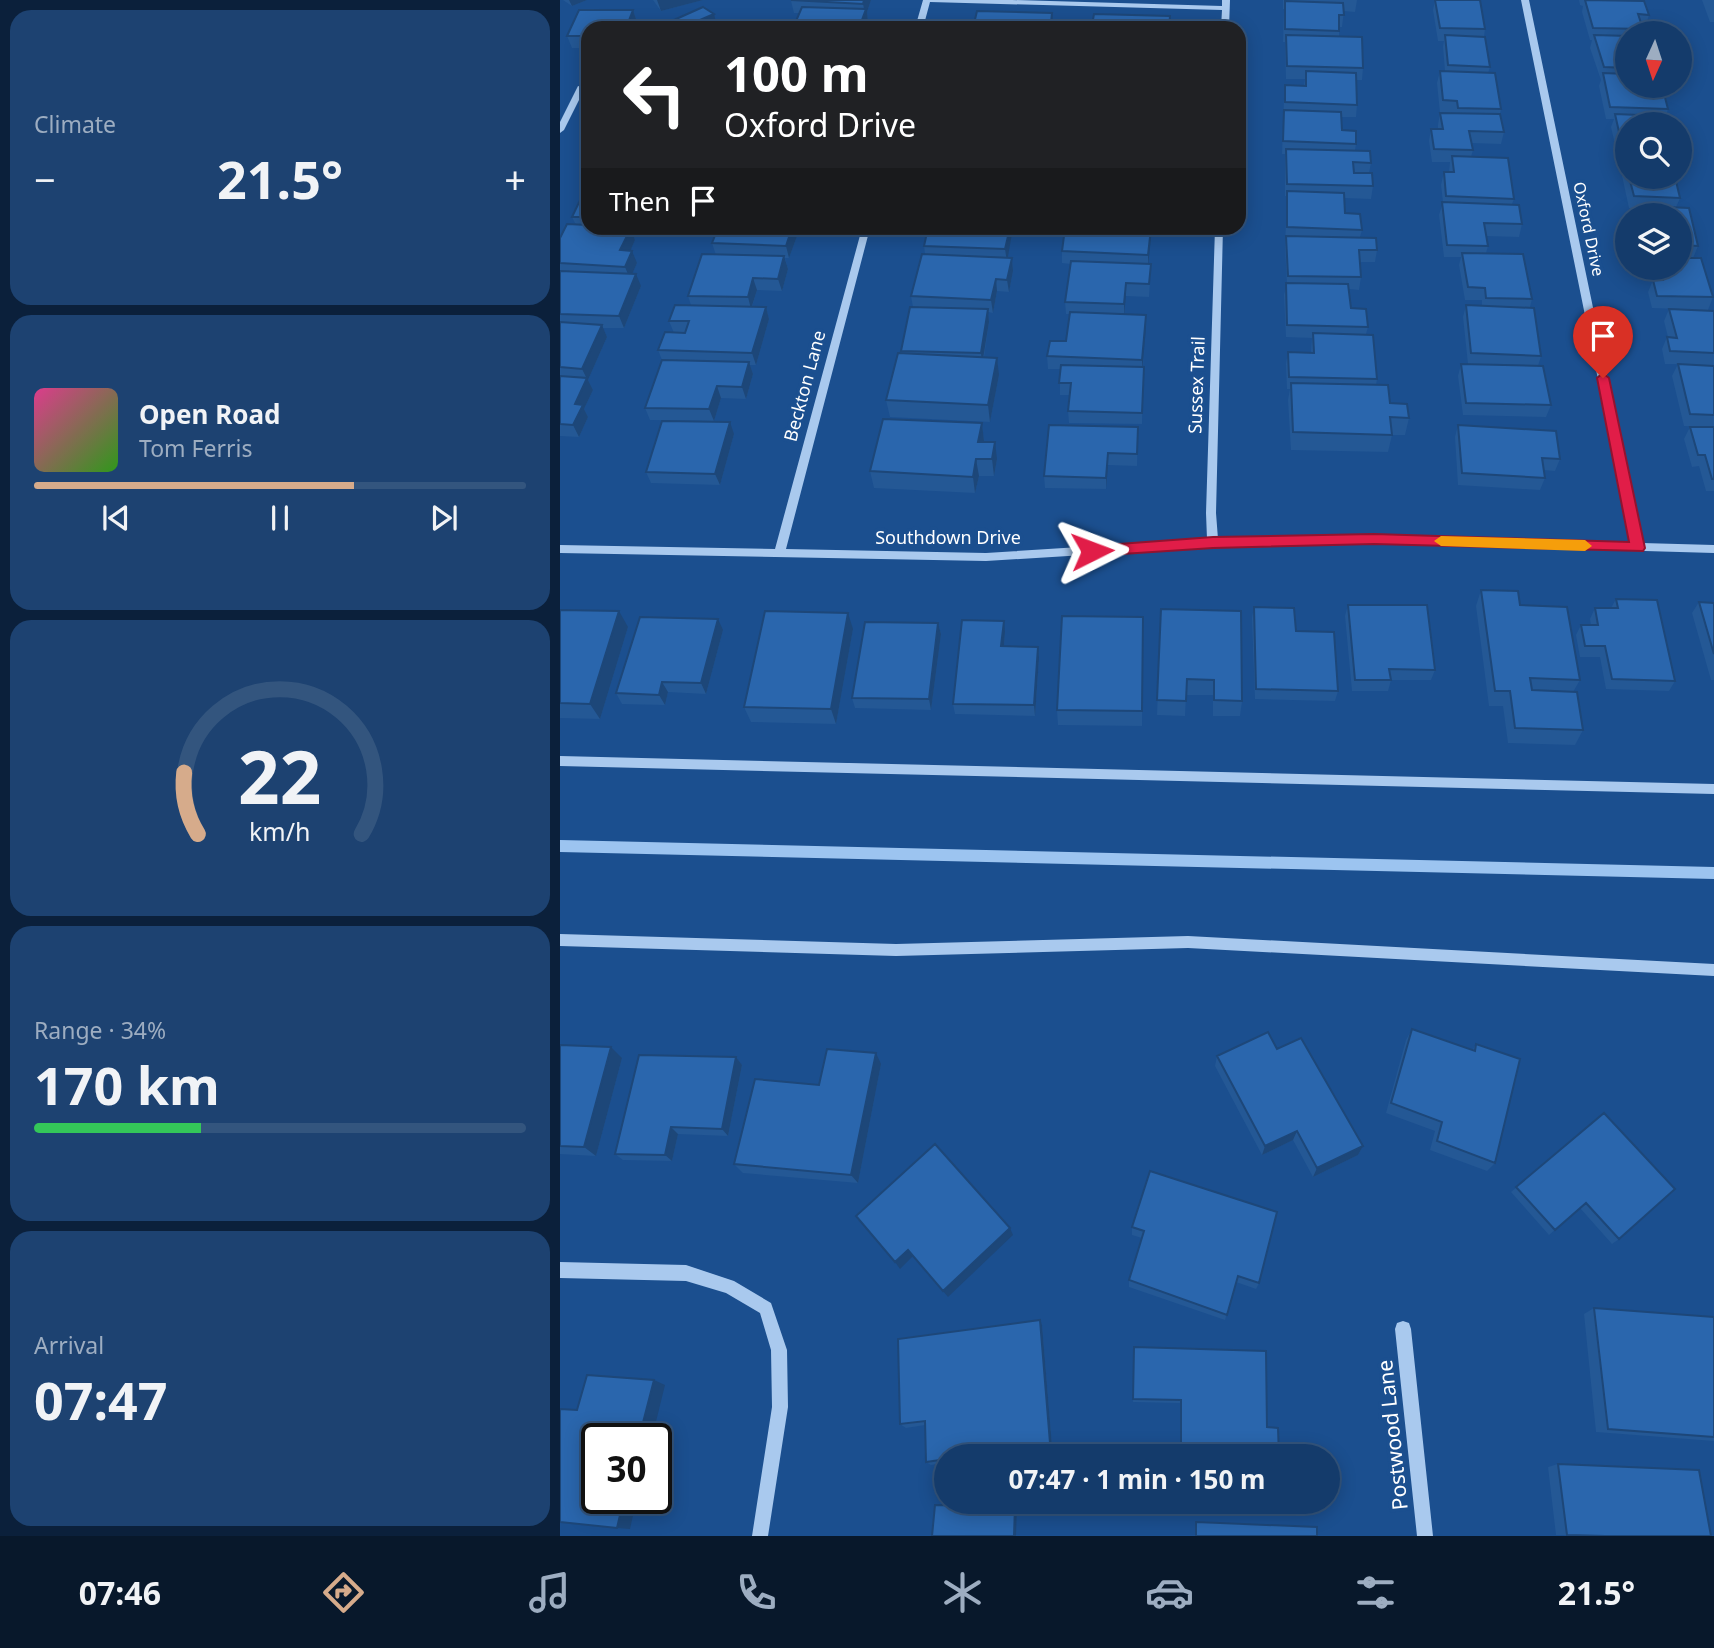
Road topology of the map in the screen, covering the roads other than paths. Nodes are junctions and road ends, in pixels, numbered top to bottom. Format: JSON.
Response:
{"nodes":[{"id":1,"x":927,"y":0,"type":"edge"},
{"id":2,"x":1525,"y":0,"type":"edge"},
{"id":3,"x":1226,"y":4,"type":"edge"},
{"id":4,"x":921,"y":21,"type":"edge"},
{"id":5,"x":581,"y":89,"type":"dead end"},
{"id":6,"x":560,"y":130,"type":"edge"},
{"id":7,"x":864,"y":235,"type":"edge"},
{"id":8,"x":1219,"y":235,"type":"edge"},
{"id":9,"x":1213,"y":542,"type":"junction"},
{"id":10,"x":560,"y":548,"type":"edge"},
{"id":11,"x":1638,"y":548,"type":"junction"},
{"id":12,"x":1714,"y":549,"type":"edge"},
{"id":13,"x":779,"y":554,"type":"junction"},
{"id":14,"x":560,"y":761,"type":"edge"},
{"id":15,"x":1714,"y":789,"type":"edge"},
{"id":16,"x":560,"y":940,"type":"edge"},
{"id":17,"x":1714,"y":970,"type":"edge"},
{"id":18,"x":560,"y":1270,"type":"edge"},
{"id":19,"x":1403,"y":1329,"type":"dead end"},
{"id":20,"x":760,"y":1536,"type":"edge"},
{"id":21,"x":1424,"y":1536,"type":"edge"}],
"edges":[{"from":1,"to":3,"type":"street"},
{"from":1,"to":4,"type":"street"},
{"from":2,"to":11,"type":"street","name":"Oxford Drive"},
{"from":5,"to":6,"type":"street"},
{"from":7,"to":13,"type":"street","name":"Beckton Lane"},
{"from":8,"to":9,"type":"street","name":"Sussex Trail"},
{"from":9,"to":11,"type":"street","name":"Southdown Drive"},
{"from":9,"to":13,"type":"street","name":"Southdown Drive"},
{"from":10,"to":13,"type":"street","name":"Southdown Drive"},
{"from":11,"to":12,"type":"street","name":"Southdown Drive"},
{"from":14,"to":15,"type":"street"},
{"from":16,"to":17,"type":"street"},
{"from":18,"to":20,"type":"street"},
{"from":19,"to":21,"type":"street","name":"Postwood Lane"}]}
